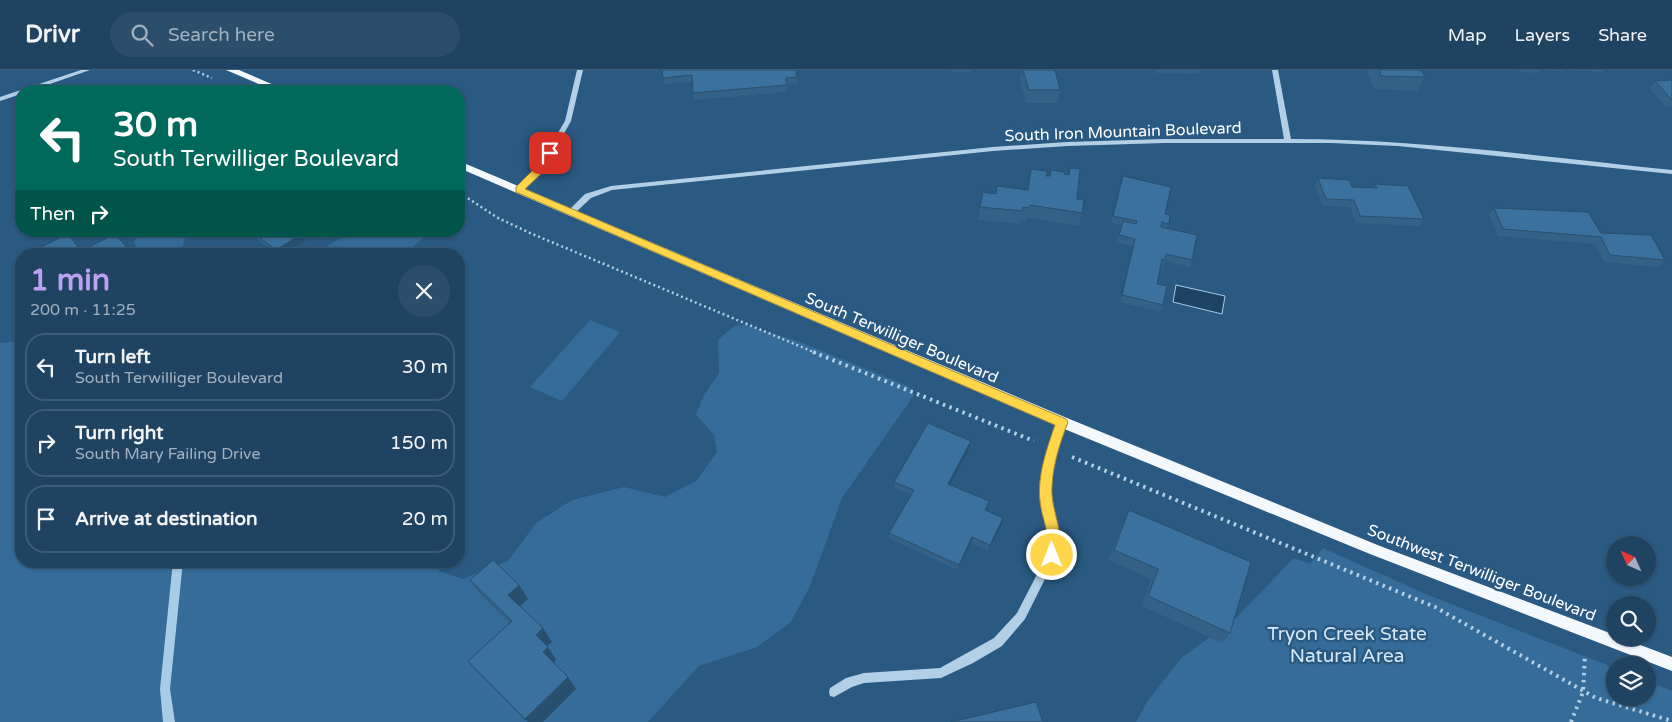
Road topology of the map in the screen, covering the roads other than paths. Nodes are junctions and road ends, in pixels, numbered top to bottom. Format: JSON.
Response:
{"nodes":[{"id":1,"x":87,"y":70,"type":"edge"},
{"id":2,"x":231,"y":70,"type":"edge"},
{"id":3,"x":580,"y":70,"type":"edge"},
{"id":4,"x":1275,"y":70,"type":"edge"},
{"id":5,"x":42,"y":85,"type":"edge"},
{"id":6,"x":268,"y":85,"type":"edge"},
{"id":7,"x":15,"y":94,"type":"edge"},
{"id":8,"x":0,"y":99,"type":"edge"},
{"id":9,"x":1288,"y":142,"type":"junction"},
{"id":10,"x":465,"y":167,"type":"edge"},
{"id":11,"x":1672,"y":172,"type":"edge"},
{"id":12,"x":519,"y":190,"type":"junction"},
{"id":13,"x":571,"y":212,"type":"junction"},
{"id":14,"x":1062,"y":422,"type":"junction"},
{"id":15,"x":1335,"y":534,"type":"joint"},
{"id":16,"x":1672,"y":664,"type":"edge"},
{"id":17,"x":834,"y":692,"type":"dead end"}],
"edges":[{"from":1,"to":5,"type":"street"},
{"from":2,"to":6,"type":"main road"},
{"from":3,"to":12,"type":"street"},
{"from":4,"to":9,"type":"street"},
{"from":7,"to":8,"type":"street"},
{"from":9,"to":11,"type":"street","name":"South Iron Mountain Boulevard"},
{"from":9,"to":13,"type":"street","name":"South Iron Mountain Boulevard"},
{"from":10,"to":12,"type":"main road","name":"South Terwilliger Boulevard"},
{"from":12,"to":13,"type":"main road","name":"South Terwilliger Boulevard"},
{"from":13,"to":14,"type":"main road","name":"South Terwilliger Boulevard"},
{"from":14,"to":15,"type":"main road","name":"South Terwilliger Boulevard"},
{"from":14,"to":17,"type":"street"},
{"from":15,"to":16,"type":"main road","name":"Southwest Terwilliger Boulevard"}]}
